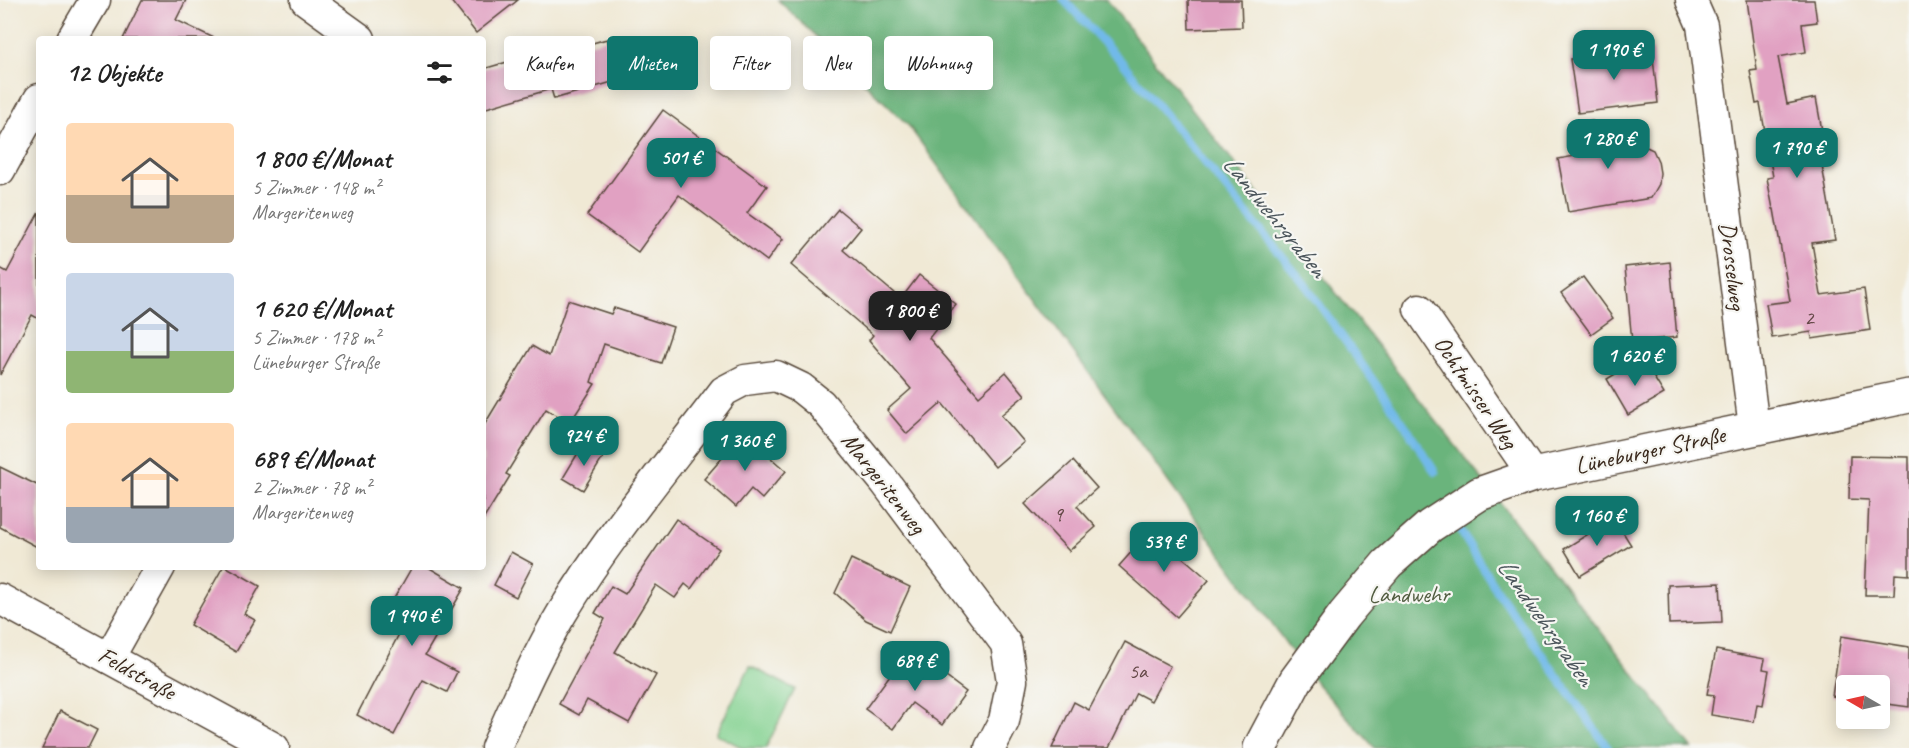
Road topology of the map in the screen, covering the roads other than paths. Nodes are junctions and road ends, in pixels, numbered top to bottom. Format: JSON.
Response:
{"nodes":[{"id":1,"x":95,"y":0,"type":"edge"},
{"id":2,"x":306,"y":0,"type":"edge"},
{"id":3,"x":1691,"y":0,"type":"edge"},
{"id":4,"x":74,"y":36,"type":"edge"},
{"id":5,"x":356,"y":36,"type":"edge"},
{"id":6,"x":36,"y":104,"type":"edge"},
{"id":7,"x":0,"y":170,"type":"edge"},
{"id":8,"x":1419,"y":309,"type":"dead end"},
{"id":9,"x":1909,"y":396,"type":"edge"},
{"id":10,"x":1754,"y":427,"type":"junction"},
{"id":11,"x":1533,"y":475,"type":"junction"},
{"id":12,"x":158,"y":570,"type":"edge"},
{"id":13,"x":0,"y":599,"type":"edge"},
{"id":14,"x":109,"y":658,"type":"junction"},
{"id":15,"x":274,"y":748,"type":"edge"},
{"id":16,"x":496,"y":748,"type":"edge"},
{"id":17,"x":990,"y":748,"type":"edge"},
{"id":18,"x":1260,"y":748,"type":"edge"}],
"edges":[{"from":1,"to":4,"type":"street"},
{"from":2,"to":5,"type":"street"},
{"from":3,"to":10,"type":"street","name":"Drosselweg"},
{"from":6,"to":7,"type":"street"},
{"from":8,"to":11,"type":"street","name":"Ochtmisser Weg"},
{"from":9,"to":10,"type":"street","name":"Lüneburger Straße"},
{"from":10,"to":11,"type":"street","name":"Lüneburger Straße"},
{"from":11,"to":18,"type":"street","name":"Lüneburger Straße"},
{"from":12,"to":14,"type":"street"},
{"from":13,"to":14,"type":"street","name":"Feldstraße"},
{"from":14,"to":15,"type":"street","name":"Feldstraße"},
{"from":16,"to":17,"type":"street","name":"Margeritenweg"}]}
